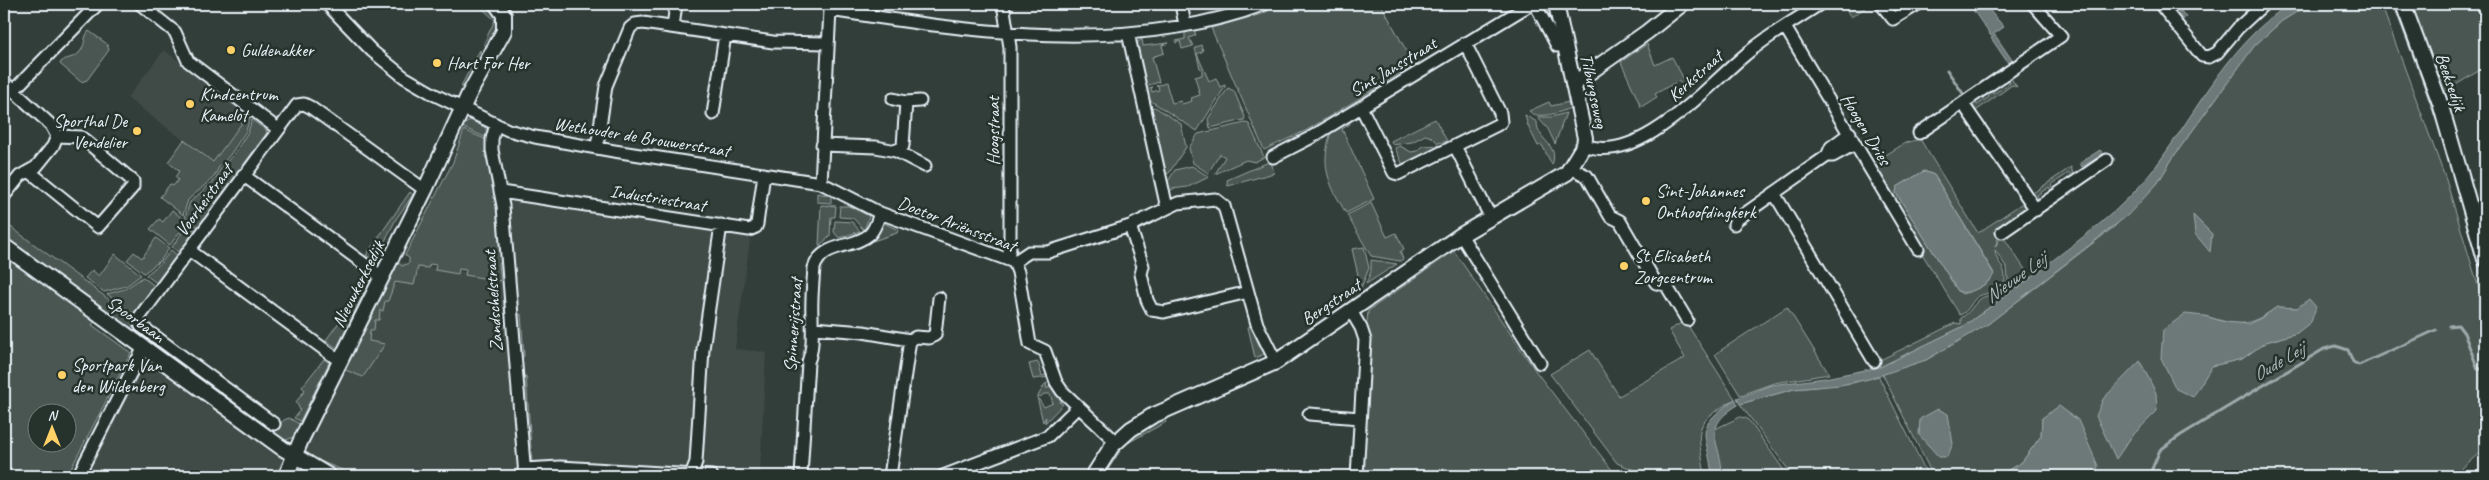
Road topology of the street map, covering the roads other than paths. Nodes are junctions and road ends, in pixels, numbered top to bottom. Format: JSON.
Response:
{"nodes":[{"id":1,"x":98,"y":4,"type":"edge"},
{"id":2,"x":140,"y":4,"type":"edge"},
{"id":3,"x":327,"y":4,"type":"edge"},
{"id":4,"x":496,"y":4,"type":"edge"},
{"id":5,"x":676,"y":4,"type":"edge"},
{"id":6,"x":1003,"y":4,"type":"edge"},
{"id":7,"x":1181,"y":4,"type":"edge"},
{"id":8,"x":1265,"y":4,"type":"edge"},
{"id":9,"x":1533,"y":4,"type":"edge"},
{"id":10,"x":1556,"y":4,"type":"edge"},
{"id":11,"x":1682,"y":4,"type":"edge"},
{"id":12,"x":1820,"y":4,"type":"edge"},
{"id":13,"x":1881,"y":4,"type":"edge"},
{"id":14,"x":1918,"y":4,"type":"edge"},
{"id":15,"x":2032,"y":4,"type":"edge"},
{"id":16,"x":2160,"y":4,"type":"edge"},
{"id":17,"x":2264,"y":4,"type":"edge"},
{"id":18,"x":2403,"y":4,"type":"edge"},
{"id":19,"x":828,"y":7,"type":"edge"},
{"id":20,"x":1185,"y":25,"type":"junction"},
{"id":21,"x":673,"y":27,"type":"junction"},
{"id":22,"x":1785,"y":27,"type":"junction"},
{"id":23,"x":1009,"y":33,"type":"junction"},
{"id":24,"x":1128,"y":33,"type":"junction"},
{"id":25,"x":725,"y":35,"type":"junction"},
{"id":26,"x":828,"y":43,"type":"junction"},
{"id":27,"x":1465,"y":43,"type":"junction"},
{"id":28,"x":1565,"y":45,"type":"junction"},
{"id":29,"x":4,"y":82,"type":"edge"},
{"id":30,"x":1573,"y":84,"type":"junction"},
{"id":31,"x":13,"y":91,"type":"junction"},
{"id":32,"x":893,"y":99,"type":"dead end"},
{"id":33,"x":920,"y":101,"type":"dead end"},
{"id":34,"x":906,"y":102,"type":"junction"},
{"id":35,"x":1963,"y":104,"type":"junction"},
{"id":36,"x":1361,"y":107,"type":"junction"},
{"id":37,"x":464,"y":109,"type":"junction"},
{"id":38,"x":713,"y":114,"type":"dead end"},
{"id":39,"x":496,"y":124,"type":"junction"},
{"id":40,"x":278,"y":129,"type":"junction"},
{"id":41,"x":1850,"y":133,"type":"junction"},
{"id":42,"x":1919,"y":133,"type":"dead end"},
{"id":43,"x":57,"y":136,"type":"junction"},
{"id":44,"x":1855,"y":144,"type":"junction"},
{"id":45,"x":822,"y":145,"type":"junction"},
{"id":46,"x":1584,"y":145,"type":"junction"},
{"id":47,"x":1455,"y":146,"type":"junction"},
{"id":48,"x":596,"y":148,"type":"junction"},
{"id":49,"x":896,"y":151,"type":"junction"},
{"id":50,"x":1826,"y":156,"type":"junction"},
{"id":51,"x":1273,"y":158,"type":"dead end"},
{"id":52,"x":2107,"y":160,"type":"dead end"},
{"id":53,"x":925,"y":166,"type":"dead end"},
{"id":54,"x":1571,"y":168,"type":"junction"},
{"id":55,"x":29,"y":171,"type":"junction"},
{"id":56,"x":764,"y":174,"type":"junction"},
{"id":57,"x":243,"y":175,"type":"junction"},
{"id":58,"x":821,"y":182,"type":"junction"},
{"id":59,"x":425,"y":190,"type":"junction"},
{"id":60,"x":501,"y":192,"type":"junction"},
{"id":61,"x":1774,"y":193,"type":"junction"},
{"id":62,"x":4,"y":196,"type":"edge"},
{"id":63,"x":1167,"y":208,"type":"junction"},
{"id":64,"x":2036,"y":210,"type":"junction"},
{"id":65,"x":880,"y":213,"type":"junction"},
{"id":66,"x":1491,"y":218,"type":"junction"},
{"id":67,"x":1734,"y":224,"type":"dead end"},
{"id":68,"x":721,"y":225,"type":"junction"},
{"id":69,"x":1130,"y":226,"type":"junction"},
{"id":70,"x":2002,"y":232,"type":"dead end"},
{"id":71,"x":1461,"y":235,"type":"junction"},
{"id":72,"x":4,"y":246,"type":"edge"},
{"id":73,"x":1918,"y":249,"type":"dead end"},
{"id":74,"x":189,"y":250,"type":"junction"},
{"id":75,"x":2485,"y":259,"type":"edge"},
{"id":76,"x":1011,"y":260,"type":"junction"},
{"id":77,"x":382,"y":277,"type":"junction"},
{"id":78,"x":1248,"y":290,"type":"junction"},
{"id":79,"x":939,"y":298,"type":"dead end"},
{"id":80,"x":1350,"y":311,"type":"junction"},
{"id":81,"x":138,"y":319,"type":"joint"},
{"id":82,"x":1687,"y":320,"type":"dead end"},
{"id":83,"x":814,"y":328,"type":"junction"},
{"id":84,"x":910,"y":340,"type":"junction"},
{"id":85,"x":144,"y":347,"type":"junction"},
{"id":86,"x":340,"y":361,"type":"junction"},
{"id":87,"x":1874,"y":361,"type":"dead end"},
{"id":88,"x":1276,"y":362,"type":"junction"},
{"id":89,"x":1540,"y":363,"type":"dead end"},
{"id":90,"x":1078,"y":407,"type":"junction"},
{"id":91,"x":1309,"y":414,"type":"dead end"},
{"id":92,"x":1360,"y":418,"type":"junction"},
{"id":93,"x":274,"y":424,"type":"dead end"},
{"id":94,"x":1116,"y":442,"type":"junction"},
{"id":95,"x":294,"y":457,"type":"junction"},
{"id":96,"x":525,"y":473,"type":"edge"},
{"id":97,"x":691,"y":475,"type":"junction"},
{"id":98,"x":78,"y":476,"type":"edge"},
{"id":99,"x":286,"y":476,"type":"edge"},
{"id":100,"x":329,"y":476,"type":"edge"},
{"id":101,"x":712,"y":476,"type":"edge"},
{"id":102,"x":801,"y":476,"type":"edge"},
{"id":103,"x":890,"y":476,"type":"edge"},
{"id":104,"x":943,"y":476,"type":"edge"},
{"id":105,"x":1093,"y":476,"type":"edge"},
{"id":106,"x":1357,"y":476,"type":"edge"}],
"edges":[{"from":1,"to":31,"type":"street"},
{"from":2,"to":40,"type":"street"},
{"from":3,"to":37,"type":"street","name":"Wethouder de Brouwerstraat"},
{"from":4,"to":37,"type":"street","name":"Nieuwkerksedijk"},
{"from":5,"to":21,"type":"street"},
{"from":6,"to":23,"type":"street","name":"Hoogstraat"},
{"from":7,"to":20,"type":"street"},
{"from":8,"to":20,"type":"street"},
{"from":9,"to":27,"type":"street","name":"Sint Jansstraat"},
{"from":9,"to":28,"type":"street","name":"Tilburgseweg"},
{"from":10,"to":28,"type":"street","name":"Tilburgseweg"},
{"from":11,"to":30,"type":"street"},
{"from":12,"to":22,"type":"street","name":"Kerkstraat"},
{"from":13,"to":14,"type":"street"},
{"from":15,"to":35,"type":"street"},
{"from":16,"to":17,"type":"street"},
{"from":18,"to":75,"type":"street","name":"Beeksedijk"},
{"from":19,"to":23,"type":"street"},
{"from":19,"to":26,"type":"street"},
{"from":20,"to":24,"type":"street"},
{"from":21,"to":25,"type":"street"},
{"from":21,"to":48,"type":"street"},
{"from":22,"to":41,"type":"street","name":"Hoogen Dries"},
{"from":22,"to":46,"type":"street","name":"Kerkstraat"},
{"from":23,"to":24,"type":"street"},
{"from":23,"to":76,"type":"street","name":"Hoogstraat"},
{"from":24,"to":63,"type":"street"},
{"from":25,"to":26,"type":"street"},
{"from":25,"to":38,"type":"street"},
{"from":26,"to":45,"type":"street"},
{"from":27,"to":36,"type":"street","name":"Sint Jansstraat"},
{"from":27,"to":47,"type":"street"},
{"from":28,"to":30,"type":"street","name":"Tilburgseweg"},
{"from":29,"to":31,"type":"street"},
{"from":30,"to":46,"type":"street","name":"Tilburgseweg"},
{"from":31,"to":43,"type":"street"},
{"from":32,"to":34,"type":"street"},
{"from":33,"to":34,"type":"street"},
{"from":34,"to":49,"type":"street"},
{"from":35,"to":42,"type":"street"},
{"from":35,"to":64,"type":"street"},
{"from":36,"to":47,"type":"street"},
{"from":36,"to":51,"type":"street","name":"Sint Jansstraat"},
{"from":37,"to":39,"type":"street","name":"Wethouder de Brouwerstraat"},
{"from":37,"to":59,"type":"street","name":"Nieuwkerksedijk"},
{"from":39,"to":48,"type":"street","name":"Wethouder de Brouwerstraat"},
{"from":39,"to":60,"type":"street","name":"Zandschelstraat"},
{"from":40,"to":57,"type":"street","name":"Voorheistraat"},
{"from":40,"to":59,"type":"street","name":"Voorheistraat"},
{"from":41,"to":44,"type":"street","name":"Hoogen Dries"},
{"from":41,"to":50,"type":"street"},
{"from":43,"to":55,"type":"street"},
{"from":43,"to":55,"type":"street"},
{"from":44,"to":50,"type":"street"},
{"from":44,"to":73,"type":"street","name":"Hoogen Dries"},
{"from":45,"to":49,"type":"street"},
{"from":45,"to":58,"type":"street"},
{"from":46,"to":54,"type":"street","name":"Bergstraat"},
{"from":47,"to":66,"type":"street"},
{"from":48,"to":56,"type":"street","name":"Wethouder de Brouwerstraat"},
{"from":49,"to":53,"type":"street"},
{"from":50,"to":61,"type":"street"},
{"from":52,"to":64,"type":"street"},
{"from":54,"to":66,"type":"street","name":"Bergstraat"},
{"from":54,"to":82,"type":"street"},
{"from":55,"to":62,"type":"street"},
{"from":56,"to":58,"type":"street","name":"Wethouder de Brouwerstraat"},
{"from":56,"to":68,"type":"street","name":"Industriestraat"},
{"from":57,"to":74,"type":"street","name":"Voorheistraat"},
{"from":57,"to":77,"type":"street"},
{"from":58,"to":65,"type":"street","name":"Doctor Ariënsstraat"},
{"from":59,"to":77,"type":"street","name":"Nieuwkerksedijk"},
{"from":60,"to":68,"type":"street","name":"Industriestraat"},
{"from":60,"to":96,"type":"street","name":"Zandschelstraat"},
{"from":61,"to":67,"type":"street"},
{"from":61,"to":87,"type":"street"},
{"from":63,"to":69,"type":"street"},
{"from":63,"to":78,"type":"street"},
{"from":64,"to":70,"type":"street"},
{"from":65,"to":76,"type":"street","name":"Doctor Ariënsstraat"},
{"from":65,"to":83,"type":"street","name":"Spinnerijstraat"},
{"from":66,"to":71,"type":"street","name":"Bergstraat"},
{"from":68,"to":97,"type":"street"},
{"from":69,"to":76,"type":"street"},
{"from":69,"to":78,"type":"street"},
{"from":71,"to":80,"type":"street","name":"Bergstraat"},
{"from":71,"to":89,"type":"street"},
{"from":72,"to":85,"type":"street","name":"Spoorbaan"},
{"from":74,"to":81,"type":"street","name":"Voorheistraat"},
{"from":74,"to":86,"type":"street"},
{"from":76,"to":90,"type":"street","name":"Doctor Ariënsstraat"},
{"from":77,"to":86,"type":"street","name":"Nieuwkerksedijk"},
{"from":78,"to":88,"type":"street"},
{"from":79,"to":84,"type":"street"},
{"from":80,"to":88,"type":"street","name":"Bergstraat"},
{"from":80,"to":92,"type":"street"},
{"from":81,"to":93,"type":"street","name":"Spoorbaan"},
{"from":83,"to":84,"type":"street"},
{"from":83,"to":102,"type":"street","name":"Spinnerijstraat"},
{"from":84,"to":103,"type":"street"},
{"from":85,"to":95,"type":"street","name":"Spoorbaan"},
{"from":85,"to":98,"type":"street"},
{"from":86,"to":95,"type":"street","name":"Nieuwkerksedijk"},
{"from":88,"to":94,"type":"street","name":"Bergstraat"},
{"from":90,"to":94,"type":"street","name":"Doctor Ariënsstraat"},
{"from":90,"to":104,"type":"street"},
{"from":91,"to":92,"type":"street"},
{"from":92,"to":106,"type":"street"},
{"from":94,"to":105,"type":"street","name":"Bergstraat"},
{"from":95,"to":99,"type":"street","name":"Nieuwkerksedijk"},
{"from":95,"to":100,"type":"street","name":"Spoorbaan"},
{"from":96,"to":97,"type":"street"},
{"from":97,"to":101,"type":"street"}]}
